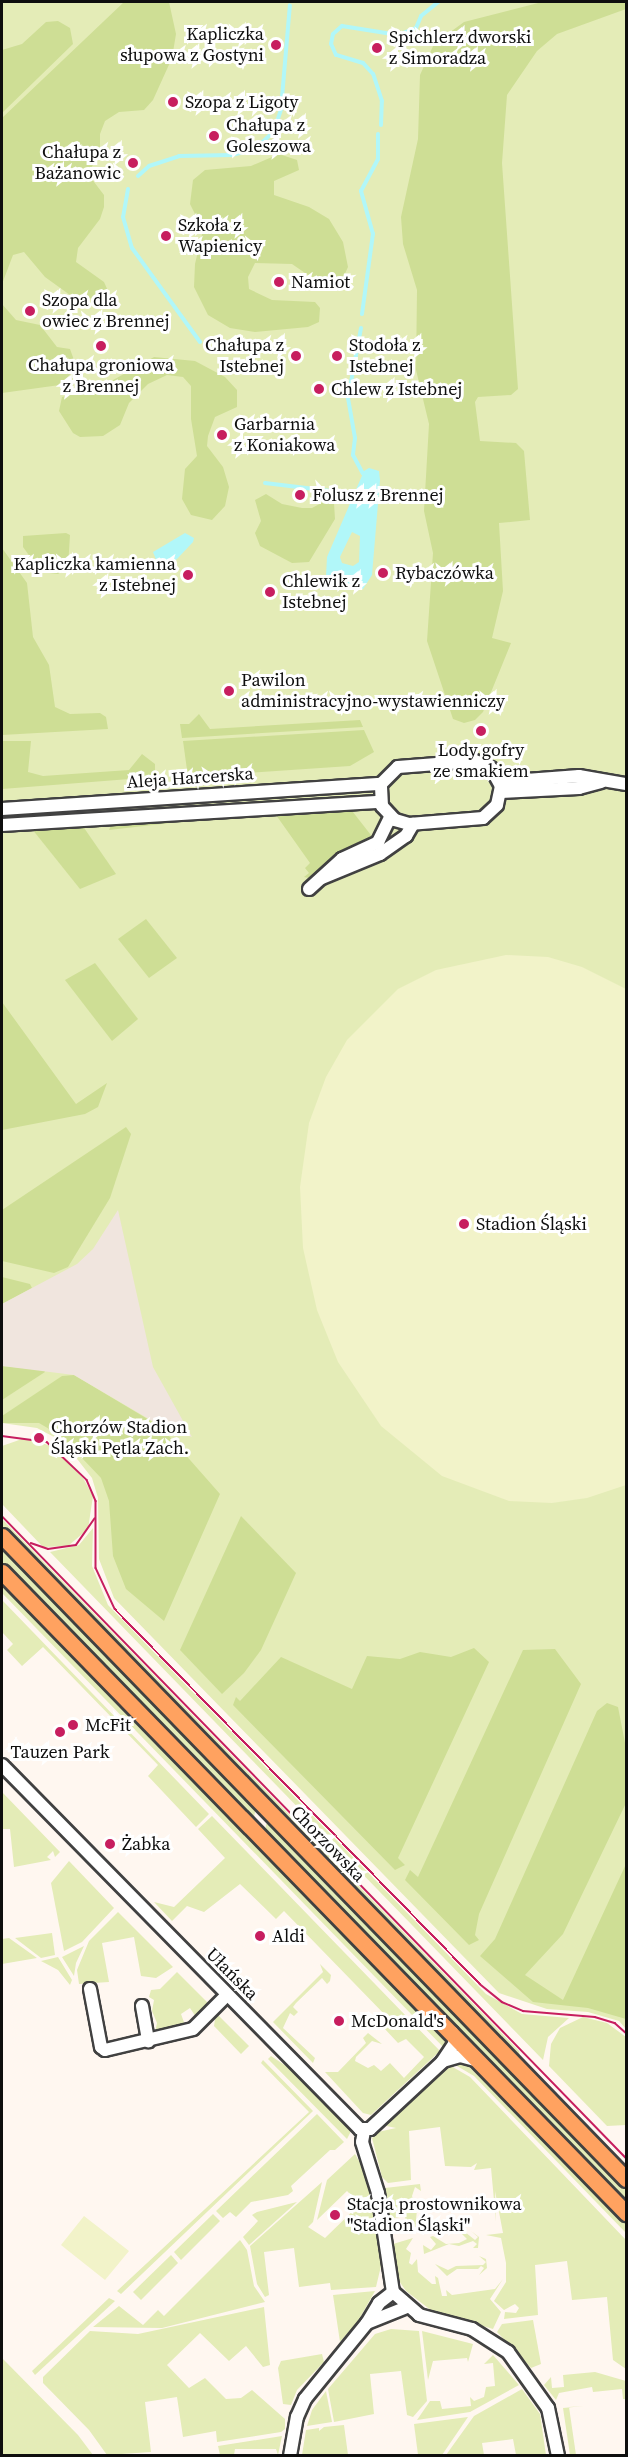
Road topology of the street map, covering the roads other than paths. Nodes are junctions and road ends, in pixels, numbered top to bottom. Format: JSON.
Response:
{"nodes":[{"id":1,"x":381,"y":784,"type":"junction"},
{"id":2,"x":627,"y":784,"type":"edge"},
{"id":3,"x":501,"y":787,"type":"junction"},
{"id":4,"x":245,"y":792,"type":"junction"},
{"id":5,"x":91,"y":802,"type":"junction"},
{"id":6,"x":380,"y":802,"type":"junction"},
{"id":7,"x":2,"y":809,"type":"edge"},
{"id":8,"x":246,"y":809,"type":"junction"},
{"id":9,"x":390,"y":817,"type":"junction"},
{"id":10,"x":92,"y":820,"type":"junction"},
{"id":11,"x":413,"y":824,"type":"junction"},
{"id":12,"x":2,"y":825,"type":"edge"},
{"id":13,"x":322,"y":878,"type":"junction"},
{"id":14,"x":309,"y":889,"type":"dead end"},
{"id":15,"x":2,"y":1536,"type":"edge"},
{"id":16,"x":2,"y":1572,"type":"edge"},
{"id":17,"x":2,"y":1766,"type":"edge"},
{"id":18,"x":269,"y":1812,"type":"junction"},
{"id":19,"x":251,"y":1829,"type":"junction"},
{"id":20,"x":90,"y":1989,"type":"dead end"},
{"id":21,"x":227,"y":1995,"type":"junction"},
{"id":22,"x":142,"y":2006,"type":"dead end"},
{"id":23,"x":451,"y":2031,"type":"junction"},
{"id":24,"x":148,"y":2041,"type":"junction"},
{"id":25,"x":442,"y":2061,"type":"junction"},
{"id":26,"x":483,"y":2063,"type":"junction"},
{"id":27,"x":364,"y":2131,"type":"junction"},
{"id":28,"x":627,"y":2179,"type":"edge"},
{"id":29,"x":627,"y":2213,"type":"edge"},
{"id":30,"x":393,"y":2292,"type":"junction"},
{"id":31,"x":407,"y":2307,"type":"junction"},
{"id":32,"x":368,"y":2323,"type":"junction"},
{"id":33,"x":290,"y":2456,"type":"edge"},
{"id":34,"x":558,"y":2456,"type":"edge"}],
"edges":[{"from":1,"to":3,"type":"street"},
{"from":1,"to":4,"type":"street","name":"Aleja Harcerska"},
{"from":1,"to":6,"type":"street"},
{"from":2,"to":3,"type":"street"},
{"from":3,"to":11,"type":"street"},
{"from":4,"to":5,"type":"street","name":"Aleja Harcerska"},
{"from":4,"to":8,"type":"street"},
{"from":5,"to":7,"type":"street","name":"Aleja Harcerska"},
{"from":5,"to":10,"type":"street"},
{"from":6,"to":8,"type":"street","name":"Aleja Harcerska"},
{"from":6,"to":9,"type":"street"},
{"from":8,"to":10,"type":"street","name":"Aleja Harcerska"},
{"from":9,"to":11,"type":"street"},
{"from":9,"to":13,"type":"street"},
{"from":10,"to":12,"type":"street","name":"Aleja Harcerska"},
{"from":11,"to":13,"type":"street"},
{"from":13,"to":14,"type":"street"},
{"from":15,"to":18,"type":"main road","name":"Chorzowska"},
{"from":16,"to":19,"type":"main road"},
{"from":17,"to":21,"type":"street","name":"Ułańska"},
{"from":18,"to":19,"type":"main road"},
{"from":18,"to":28,"type":"main road","name":"Chorzowska"},
{"from":19,"to":23,"type":"main road"},
{"from":20,"to":24,"type":"street"},
{"from":21,"to":24,"type":"street"},
{"from":21,"to":27,"type":"street","name":"Ułańska"},
{"from":22,"to":24,"type":"street"},
{"from":23,"to":25,"type":"street"},
{"from":23,"to":26,"type":"main road"},
{"from":25,"to":26,"type":"street"},
{"from":25,"to":27,"type":"street"},
{"from":26,"to":29,"type":"main road"},
{"from":27,"to":30,"type":"street"},
{"from":30,"to":31,"type":"street"},
{"from":30,"to":32,"type":"street"},
{"from":31,"to":32,"type":"street"},
{"from":31,"to":34,"type":"street"},
{"from":32,"to":33,"type":"street"}]}
